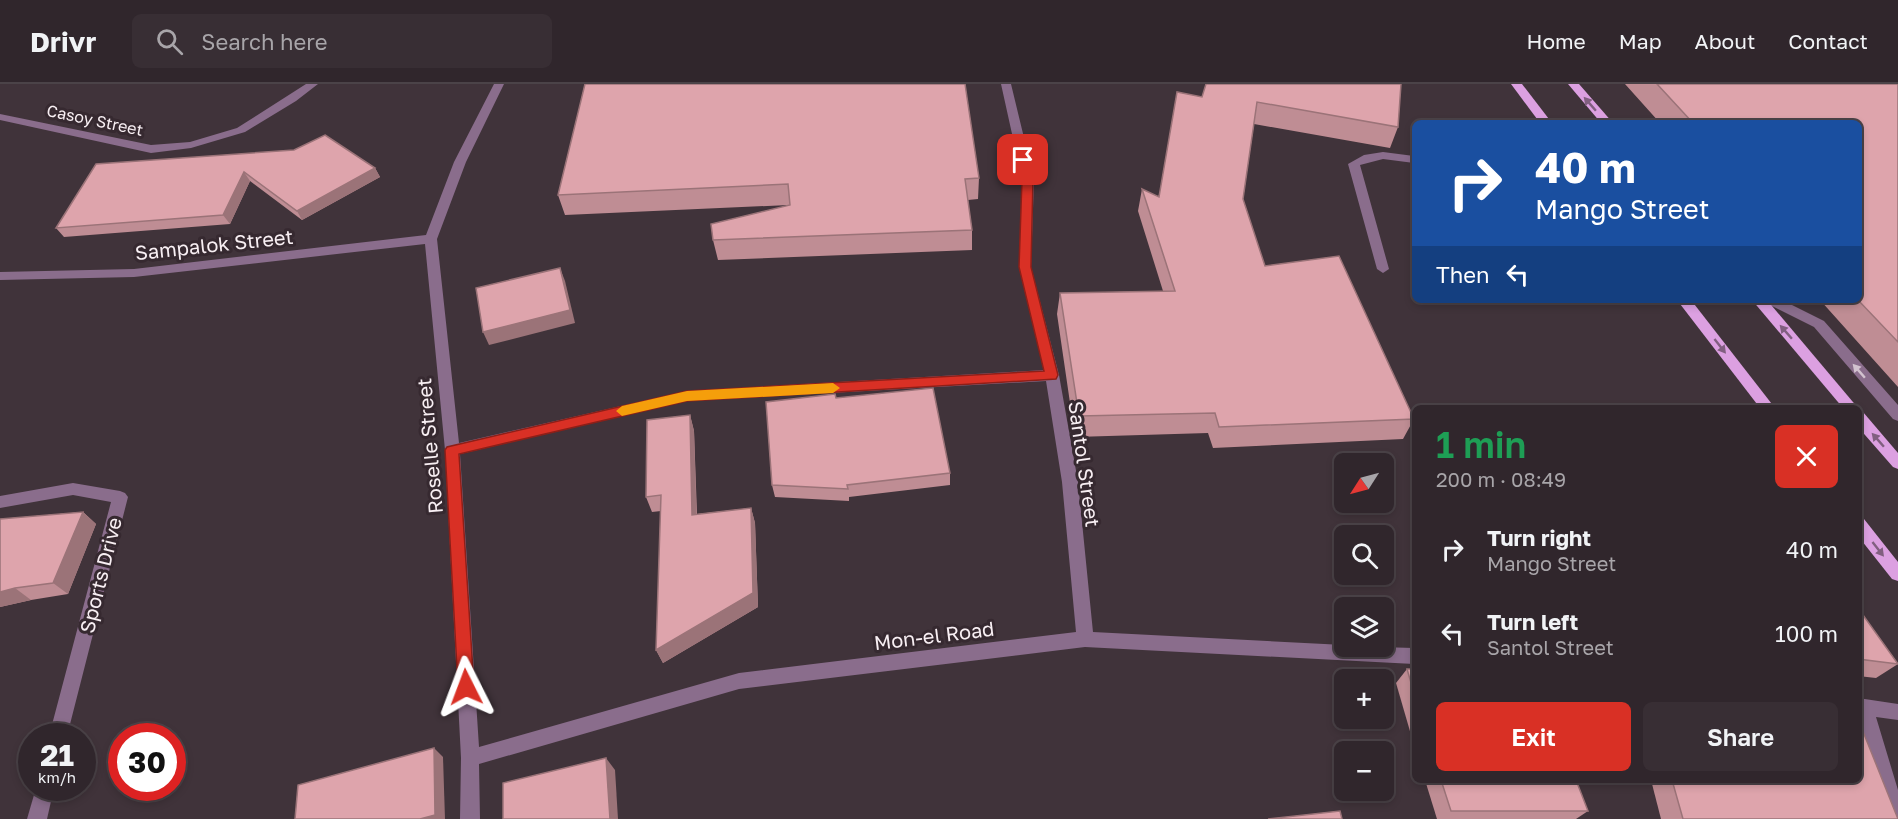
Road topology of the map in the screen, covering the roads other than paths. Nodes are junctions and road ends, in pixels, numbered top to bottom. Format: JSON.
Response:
{"nodes":[{"id":1,"x":313,"y":84,"type":"edge"},
{"id":2,"x":499,"y":84,"type":"edge"},
{"id":3,"x":1006,"y":84,"type":"edge"},
{"id":4,"x":1516,"y":84,"type":"edge"},
{"id":5,"x":1574,"y":84,"type":"edge"},
{"id":6,"x":0,"y":117,"type":"edge"},
{"id":7,"x":1544,"y":120,"type":"edge"},
{"id":8,"x":1604,"y":120,"type":"edge"},
{"id":9,"x":1412,"y":159,"type":"edge"},
{"id":10,"x":431,"y":239,"type":"junction"},
{"id":11,"x":1383,"y":269,"type":"dead end"},
{"id":12,"x":0,"y":276,"type":"edge"},
{"id":13,"x":1686,"y":303,"type":"edge"},
{"id":14,"x":1762,"y":303,"type":"edge"},
{"id":15,"x":1777,"y":303,"type":"edge"},
{"id":16,"x":1052,"y":375,"type":"junction"},
{"id":17,"x":1766,"y":405,"type":"edge"},
{"id":18,"x":1848,"y":405,"type":"edge"},
{"id":19,"x":1898,"y":415,"type":"edge"},
{"id":20,"x":1862,"y":422,"type":"edge"},
{"id":21,"x":452,"y":450,"type":"junction"},
{"id":22,"x":1898,"y":463,"type":"edge"},
{"id":23,"x":0,"y":502,"type":"edge"},
{"id":24,"x":1862,"y":529,"type":"edge"},
{"id":25,"x":1898,"y":574,"type":"edge"},
{"id":26,"x":1085,"y":639,"type":"junction"},
{"id":27,"x":1412,"y":656,"type":"edge"},
{"id":28,"x":1862,"y":707,"type":"edge"},
{"id":29,"x":1862,"y":710,"type":"edge"},
{"id":30,"x":1898,"y":712,"type":"edge"},
{"id":31,"x":61,"y":723,"type":"edge"},
{"id":32,"x":470,"y":758,"type":"junction"},
{"id":33,"x":42,"y":801,"type":"edge"},
{"id":34,"x":37,"y":819,"type":"edge"},
{"id":35,"x":470,"y":819,"type":"edge"},
{"id":36,"x":1897,"y":819,"type":"edge"}],
"edges":[{"from":1,"to":6,"type":"street","name":"Casoy Street"},
{"from":2,"to":10,"type":"street","name":"Roselle Street"},
{"from":3,"to":16,"type":"street","name":"Santol Street"},
{"from":4,"to":7,"type":"main road"},
{"from":8,"to":5,"type":"main road","one_way":true},
{"from":9,"to":11,"type":"street"},
{"from":10,"to":12,"type":"street","name":"Sampalok Street"},
{"from":10,"to":21,"type":"street","name":"Roselle Street"},
{"from":13,"to":17,"type":"main road","one_way":true},
{"from":18,"to":14,"type":"main road","one_way":true},
{"from":19,"to":15,"type":"street","one_way":true},
{"from":16,"to":21,"type":"street"},
{"from":16,"to":26,"type":"street","name":"Santol Street"},
{"from":22,"to":20,"type":"main road","one_way":true},
{"from":21,"to":32,"type":"street","name":"Roselle Street"},
{"from":23,"to":31,"type":"street","name":"Sports Drive"},
{"from":24,"to":25,"type":"main road","one_way":true},
{"from":26,"to":27,"type":"street","name":"Mon-el Road"},
{"from":26,"to":32,"type":"street","name":"Mon-el Road"},
{"from":28,"to":30,"type":"street"},
{"from":29,"to":36,"type":"street"},
{"from":32,"to":35,"type":"street","name":"Roselle Street"},
{"from":33,"to":34,"type":"street"}]}
